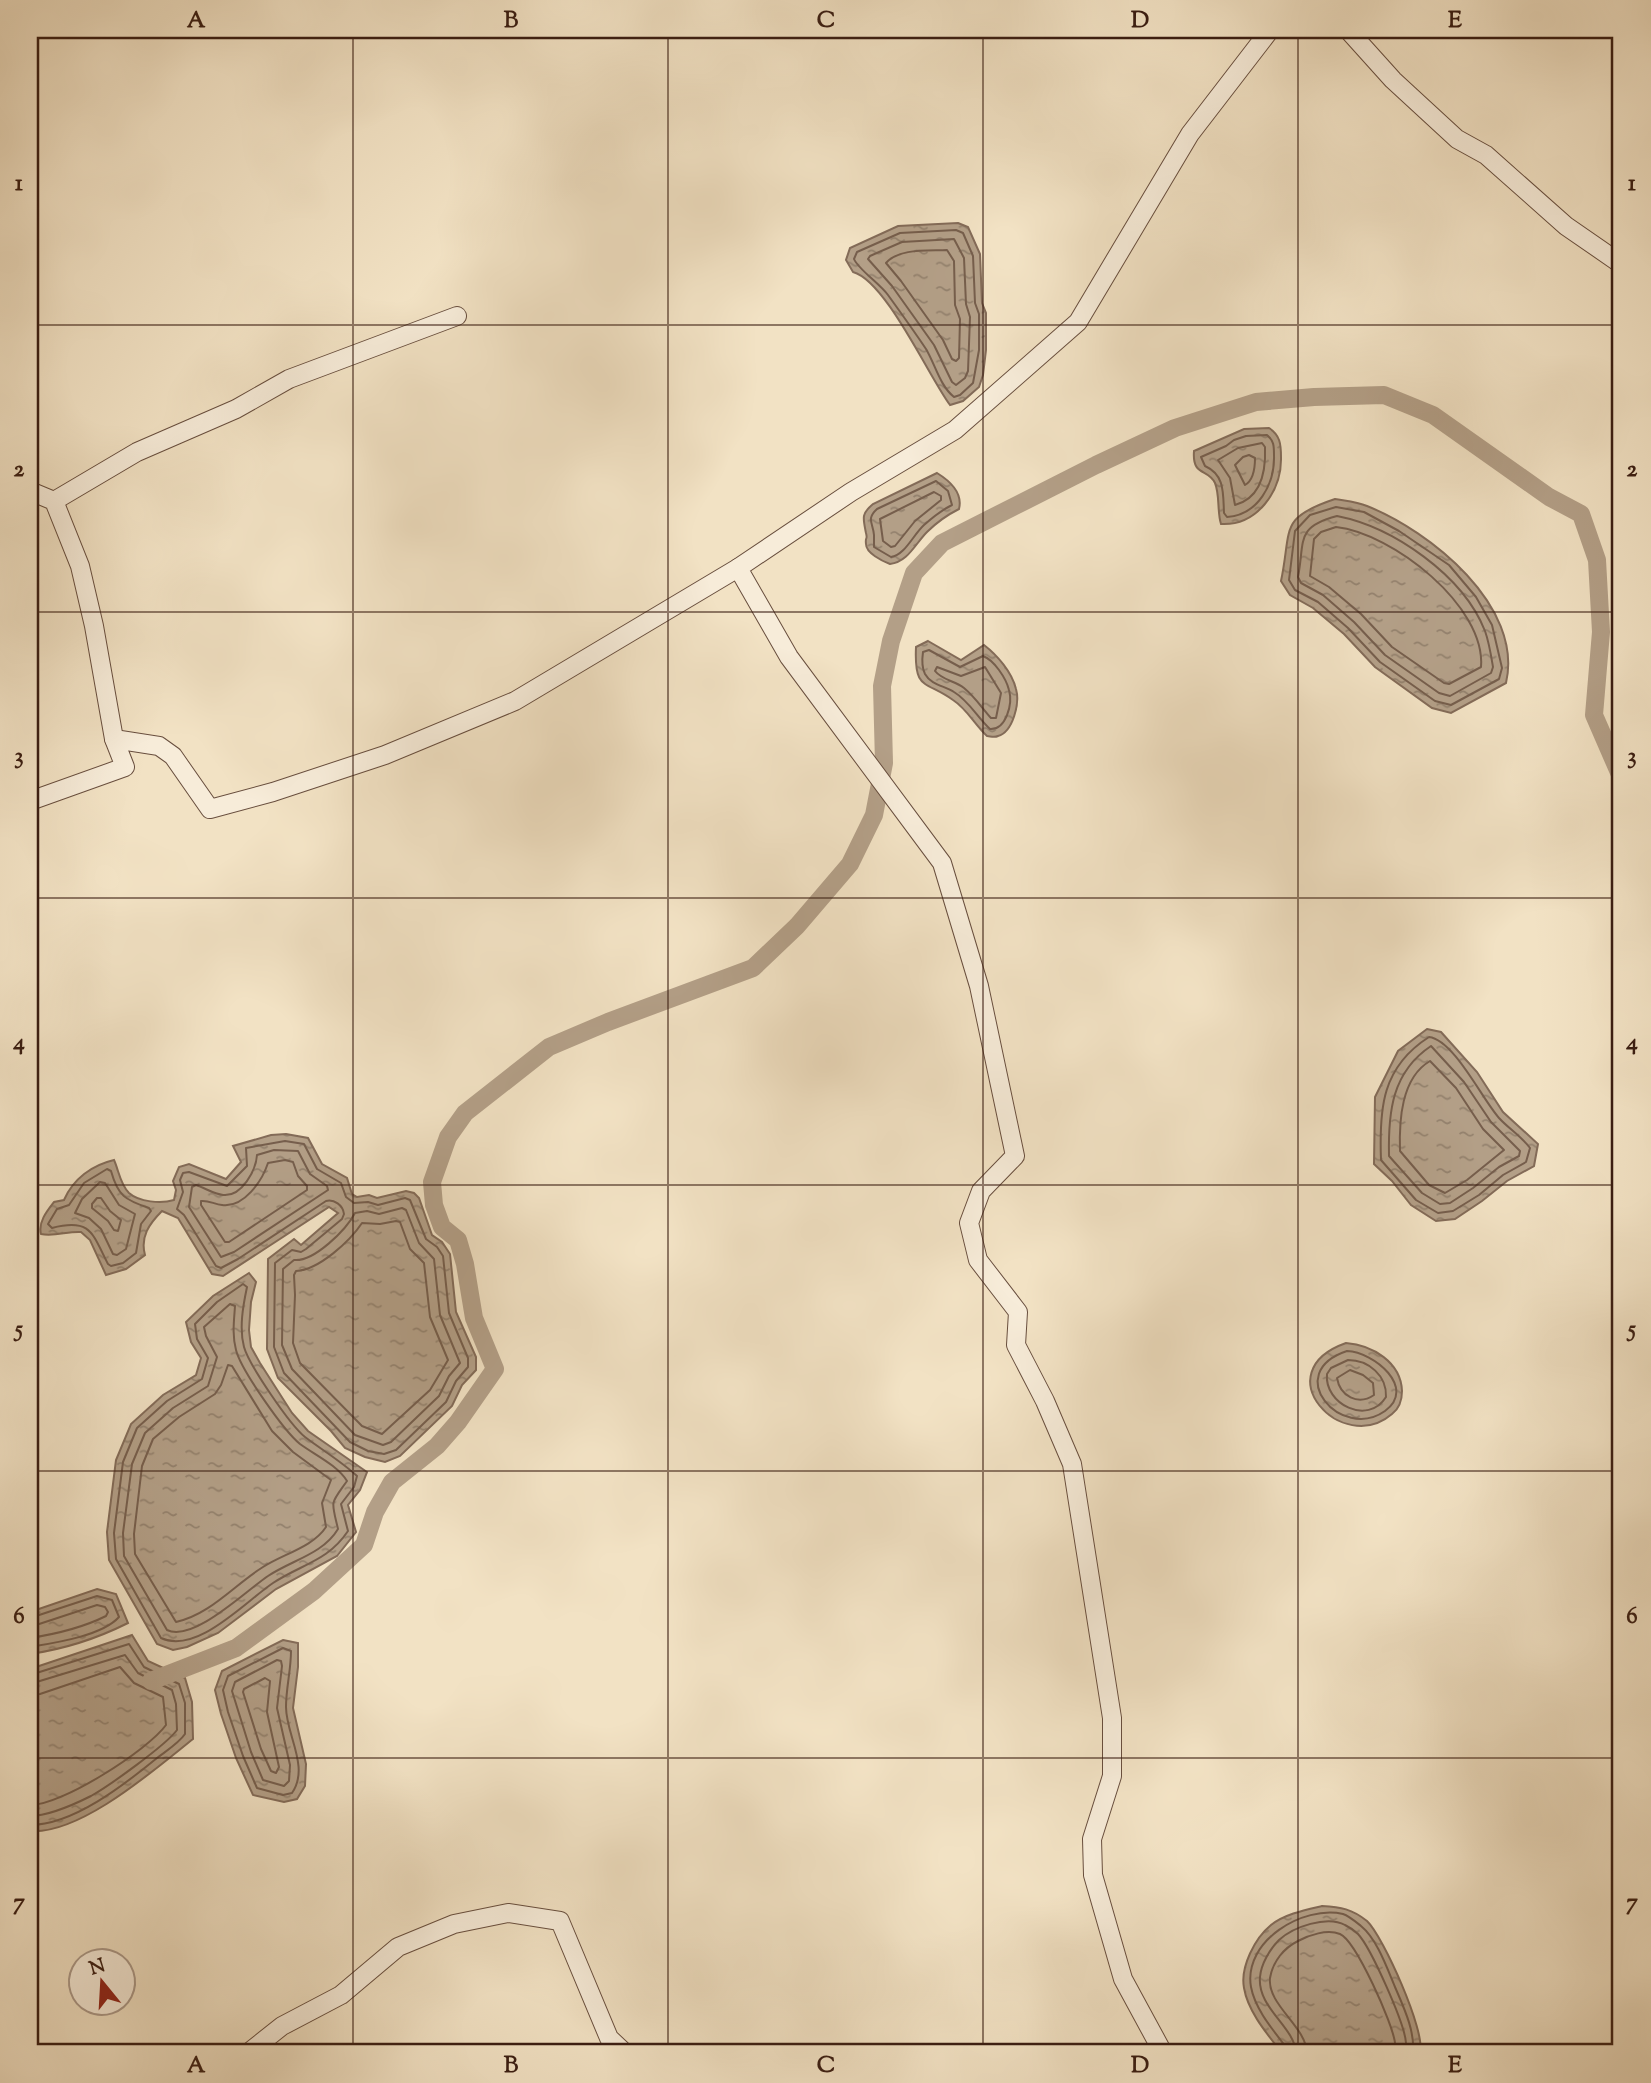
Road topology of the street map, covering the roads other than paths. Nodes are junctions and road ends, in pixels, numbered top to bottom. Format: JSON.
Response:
{"nodes":[{"id":1,"x":1348,"y":30,"type":"edge"},
{"id":2,"x":1267,"y":31,"type":"edge"},
{"id":3,"x":1621,"y":264,"type":"edge"},
{"id":4,"x":457,"y":316,"type":"dead end"},
{"id":5,"x":30,"y":491,"type":"edge"},
{"id":6,"x":54,"y":501,"type":"junction"},
{"id":7,"x":738,"y":568,"type":"junction"},
{"id":8,"x":114,"y":739,"type":"junction"},
{"id":9,"x":30,"y":801,"type":"edge"},
{"id":10,"x":248,"y":2053,"type":"edge"},
{"id":11,"x":625,"y":2053,"type":"edge"},
{"id":12,"x":1166,"y":2053,"type":"edge"}],
"edges":[{"from":1,"to":3,"type":"street"},
{"from":2,"to":7,"type":"street"},
{"from":4,"to":6,"type":"street"},
{"from":5,"to":6,"type":"street"},
{"from":6,"to":8,"type":"street"},
{"from":7,"to":8,"type":"street"},
{"from":7,"to":12,"type":"street"},
{"from":8,"to":9,"type":"street"},
{"from":10,"to":11,"type":"street"}]}
